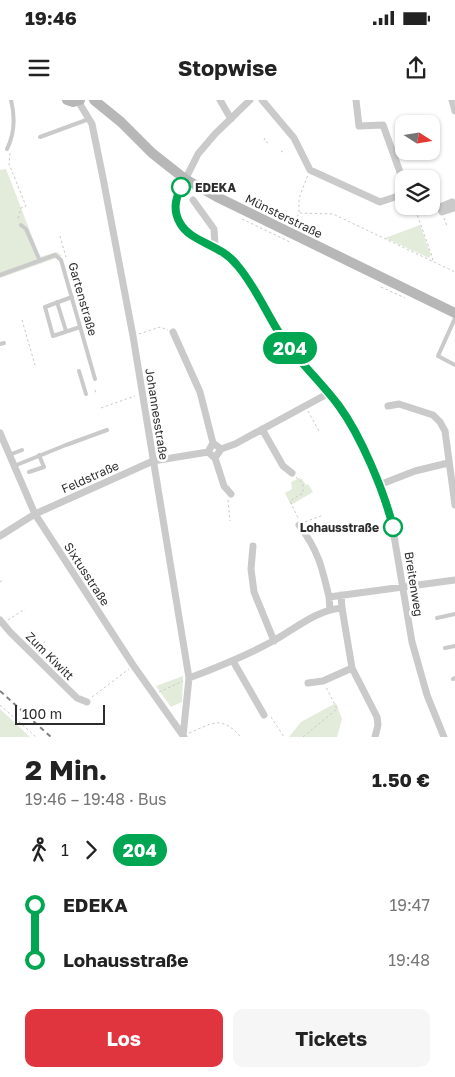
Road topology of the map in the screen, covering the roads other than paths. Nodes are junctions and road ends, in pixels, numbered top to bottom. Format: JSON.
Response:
{"nodes":[{"id":1,"x":11,"y":100,"type":"edge"},
{"id":2,"x":67,"y":100,"type":"edge"},
{"id":3,"x":94,"y":100,"type":"edge"},
{"id":4,"x":220,"y":100,"type":"edge"},
{"id":5,"x":250,"y":100,"type":"edge"},
{"id":6,"x":262,"y":100,"type":"edge"},
{"id":7,"x":356,"y":100,"type":"edge"},
{"id":8,"x":452,"y":100,"type":"edge"},
{"id":9,"x":79,"y":101,"type":"edge"},
{"id":10,"x":455,"y":111,"type":"edge"},
{"id":11,"x":231,"y":119,"type":"junction"},
{"id":12,"x":89,"y":120,"type":"junction"},
{"id":13,"x":40,"y":137,"type":"dead end"},
{"id":14,"x":7,"y":148,"type":"dead end"},
{"id":15,"x":399,"y":170,"type":"edge"},
{"id":16,"x":185,"y":179,"type":"junction"},
{"id":17,"x":395,"y":197,"type":"edge"},
{"id":18,"x":193,"y":200,"type":"dead end"},
{"id":19,"x":454,"y":205,"type":"edge"},
{"id":20,"x":441,"y":210,"type":"road end"},
{"id":21,"x":21,"y":224,"type":"road end"},
{"id":22,"x":215,"y":246,"type":"junction"},
{"id":23,"x":40,"y":260,"type":"junction"},
{"id":24,"x":0,"y":275,"type":"edge"},
{"id":25,"x":72,"y":297,"type":"junction"},
{"id":26,"x":57,"y":302,"type":"junction"},
{"id":27,"x":455,"y":313,"type":"edge"},
{"id":28,"x":455,"y":318,"type":"edge"},
{"id":29,"x":80,"y":327,"type":"junction"},
{"id":30,"x":66,"y":331,"type":"junction"},
{"id":31,"x":173,"y":332,"type":"road end"},
{"id":32,"x":455,"y":365,"type":"edge"},
{"id":33,"x":79,"y":371,"type":"dead end"},
{"id":34,"x":95,"y":379,"type":"dead end"},
{"id":35,"x":329,"y":393,"type":"junction"},
{"id":36,"x":86,"y":394,"type":"dead end"},
{"id":37,"x":388,"y":406,"type":"dead end"},
{"id":38,"x":262,"y":429,"type":"junction"},
{"id":39,"x":108,"y":430,"type":"dead end"},
{"id":40,"x":0,"y":433,"type":"edge"},
{"id":41,"x":213,"y":443,"type":"junction"},
{"id":42,"x":22,"y":450,"type":"dead end"},
{"id":43,"x":221,"y":450,"type":"junction"},
{"id":44,"x":208,"y":452,"type":"junction"},
{"id":45,"x":9,"y":455,"type":"junction"},
{"id":46,"x":39,"y":455,"type":"junction"},
{"id":47,"x":215,"y":458,"type":"junction"},
{"id":48,"x":153,"y":461,"type":"junction"},
{"id":49,"x":448,"y":463,"type":"junction"},
{"id":50,"x":14,"y":466,"type":"junction"},
{"id":51,"x":29,"y":472,"type":"dead end"},
{"id":52,"x":292,"y":473,"type":"road end"},
{"id":53,"x":379,"y":485,"type":"junction"},
{"id":54,"x":231,"y":494,"type":"road end"},
{"id":55,"x":455,"y":505,"type":"edge"},
{"id":56,"x":35,"y":514,"type":"junction"},
{"id":57,"x":299,"y":525,"type":"road end"},
{"id":58,"x":0,"y":536,"type":"edge"},
{"id":59,"x":253,"y":546,"type":"dead end"},
{"id":60,"x":455,"y":580,"type":"edge"},
{"id":61,"x":402,"y":588,"type":"junction"},
{"id":62,"x":329,"y":596,"type":"junction"},
{"id":63,"x":341,"y":596,"type":"junction"},
{"id":64,"x":342,"y":608,"type":"junction"},
{"id":65,"x":330,"y":609,"type":"junction"},
{"id":66,"x":455,"y":614,"type":"edge"},
{"id":67,"x":437,"y":618,"type":"dead end"},
{"id":68,"x":1,"y":622,"type":"edge"},
{"id":69,"x":274,"y":641,"type":"junction"},
{"id":70,"x":455,"y":646,"type":"edge"},
{"id":71,"x":445,"y":648,"type":"dead end"},
{"id":72,"x":233,"y":661,"type":"junction"},
{"id":73,"x":352,"y":668,"type":"junction"},
{"id":74,"x":189,"y":678,"type":"junction"},
{"id":75,"x":308,"y":683,"type":"dead end"},
{"id":76,"x":87,"y":702,"type":"road end"},
{"id":77,"x":264,"y":714,"type":"road end"},
{"id":78,"x":185,"y":715,"type":"junction"},
{"id":79,"x":171,"y":718,"type":"junction"},
{"id":80,"x":184,"y":736,"type":"edge"},
{"id":81,"x":375,"y":737,"type":"edge"},
{"id":82,"x":444,"y":737,"type":"edge"}],
"edges":[{"from":1,"to":14,"type":"lane"},
{"from":2,"to":9,"type":"main road"},
{"from":3,"to":16,"type":"main road","name":"Münsterstraße"},
{"from":4,"to":11,"type":"street"},
{"from":5,"to":11,"type":"street","name":"Breitenweg"},
{"from":6,"to":17,"type":"street"},
{"from":7,"to":15,"type":"street"},
{"from":8,"to":10,"type":"street"},
{"from":9,"to":12,"type":"street","name":"Johannesstraße"},
{"from":11,"to":16,"type":"street","name":"Breitenweg"},
{"from":12,"to":13,"type":"lane"},
{"from":12,"to":48,"type":"street","name":"Johannesstraße"},
{"from":16,"to":22,"type":"street","name":"Breitenweg"},
{"from":16,"to":27,"type":"main road","name":"Münsterstraße"},
{"from":18,"to":22,"type":"street"},
{"from":19,"to":20,"type":"street"},
{"from":21,"to":23,"type":"lane"},
{"from":22,"to":35,"type":"street","name":"Breitenweg"},
{"from":23,"to":24,"type":"lane","name":"Gartenstraße"},
{"from":23,"to":25,"type":"lane","name":"Gartenstraße"},
{"from":25,"to":26,"type":"lane"},
{"from":25,"to":29,"type":"lane","name":"Gartenstraße"},
{"from":26,"to":30,"type":"lane"},
{"from":26,"to":30,"type":"lane"},
{"from":28,"to":32,"type":"lane"},
{"from":29,"to":30,"type":"lane"},
{"from":29,"to":34,"type":"lane","name":"Gartenstraße"},
{"from":31,"to":41,"type":"street"},
{"from":33,"to":36,"type":"lane"},
{"from":35,"to":38,"type":"street"},
{"from":35,"to":53,"type":"street","name":"Breitenweg"},
{"from":37,"to":49,"type":"street"},
{"from":38,"to":43,"type":"street"},
{"from":38,"to":52,"type":"street"},
{"from":39,"to":46,"type":"lane"},
{"from":40,"to":45,"type":"street","name":"Sixtusstraße"},
{"from":41,"to":43,"type":"street"},
{"from":41,"to":44,"type":"street"},
{"from":42,"to":45,"type":"lane"},
{"from":43,"to":47,"type":"street"},
{"from":44,"to":47,"type":"street"},
{"from":44,"to":48,"type":"street","name":"Feldstraße"},
{"from":45,"to":50,"type":"street","name":"Sixtusstraße"},
{"from":46,"to":50,"type":"lane"},
{"from":46,"to":51,"type":"lane"},
{"from":47,"to":54,"type":"street"},
{"from":48,"to":56,"type":"street","name":"Feldstraße"},
{"from":48,"to":74,"type":"street","name":"Johannesstraße"},
{"from":49,"to":53,"type":"street"},
{"from":49,"to":55,"type":"street"},
{"from":50,"to":56,"type":"street","name":"Sixtusstraße"},
{"from":53,"to":61,"type":"street","name":"Breitenweg"},
{"from":56,"to":58,"type":"street"},
{"from":56,"to":79,"type":"street","name":"Sixtusstraße"},
{"from":57,"to":62,"type":"street"},
{"from":59,"to":69,"type":"street"},
{"from":60,"to":61,"type":"street"},
{"from":61,"to":63,"type":"street"},
{"from":61,"to":82,"type":"street","name":"Breitenweg"},
{"from":62,"to":63,"type":"street"},
{"from":62,"to":65,"type":"street"},
{"from":63,"to":64,"type":"street"},
{"from":64,"to":65,"type":"street"},
{"from":64,"to":73,"type":"street"},
{"from":65,"to":69,"type":"street"},
{"from":66,"to":67,"type":"lane"},
{"from":68,"to":76,"type":"street","name":"Zum Kiwitt"},
{"from":69,"to":72,"type":"street"},
{"from":70,"to":71,"type":"lane"},
{"from":72,"to":74,"type":"street"},
{"from":72,"to":77,"type":"street"},
{"from":73,"to":75,"type":"street"},
{"from":73,"to":81,"type":"street"},
{"from":74,"to":78,"type":"street","name":"Johannesstraße"},
{"from":78,"to":79,"type":"street"},
{"from":78,"to":80,"type":"street","name":"Johannesstraße"},
{"from":79,"to":80,"type":"street","name":"Sixtusstraße"}]}
